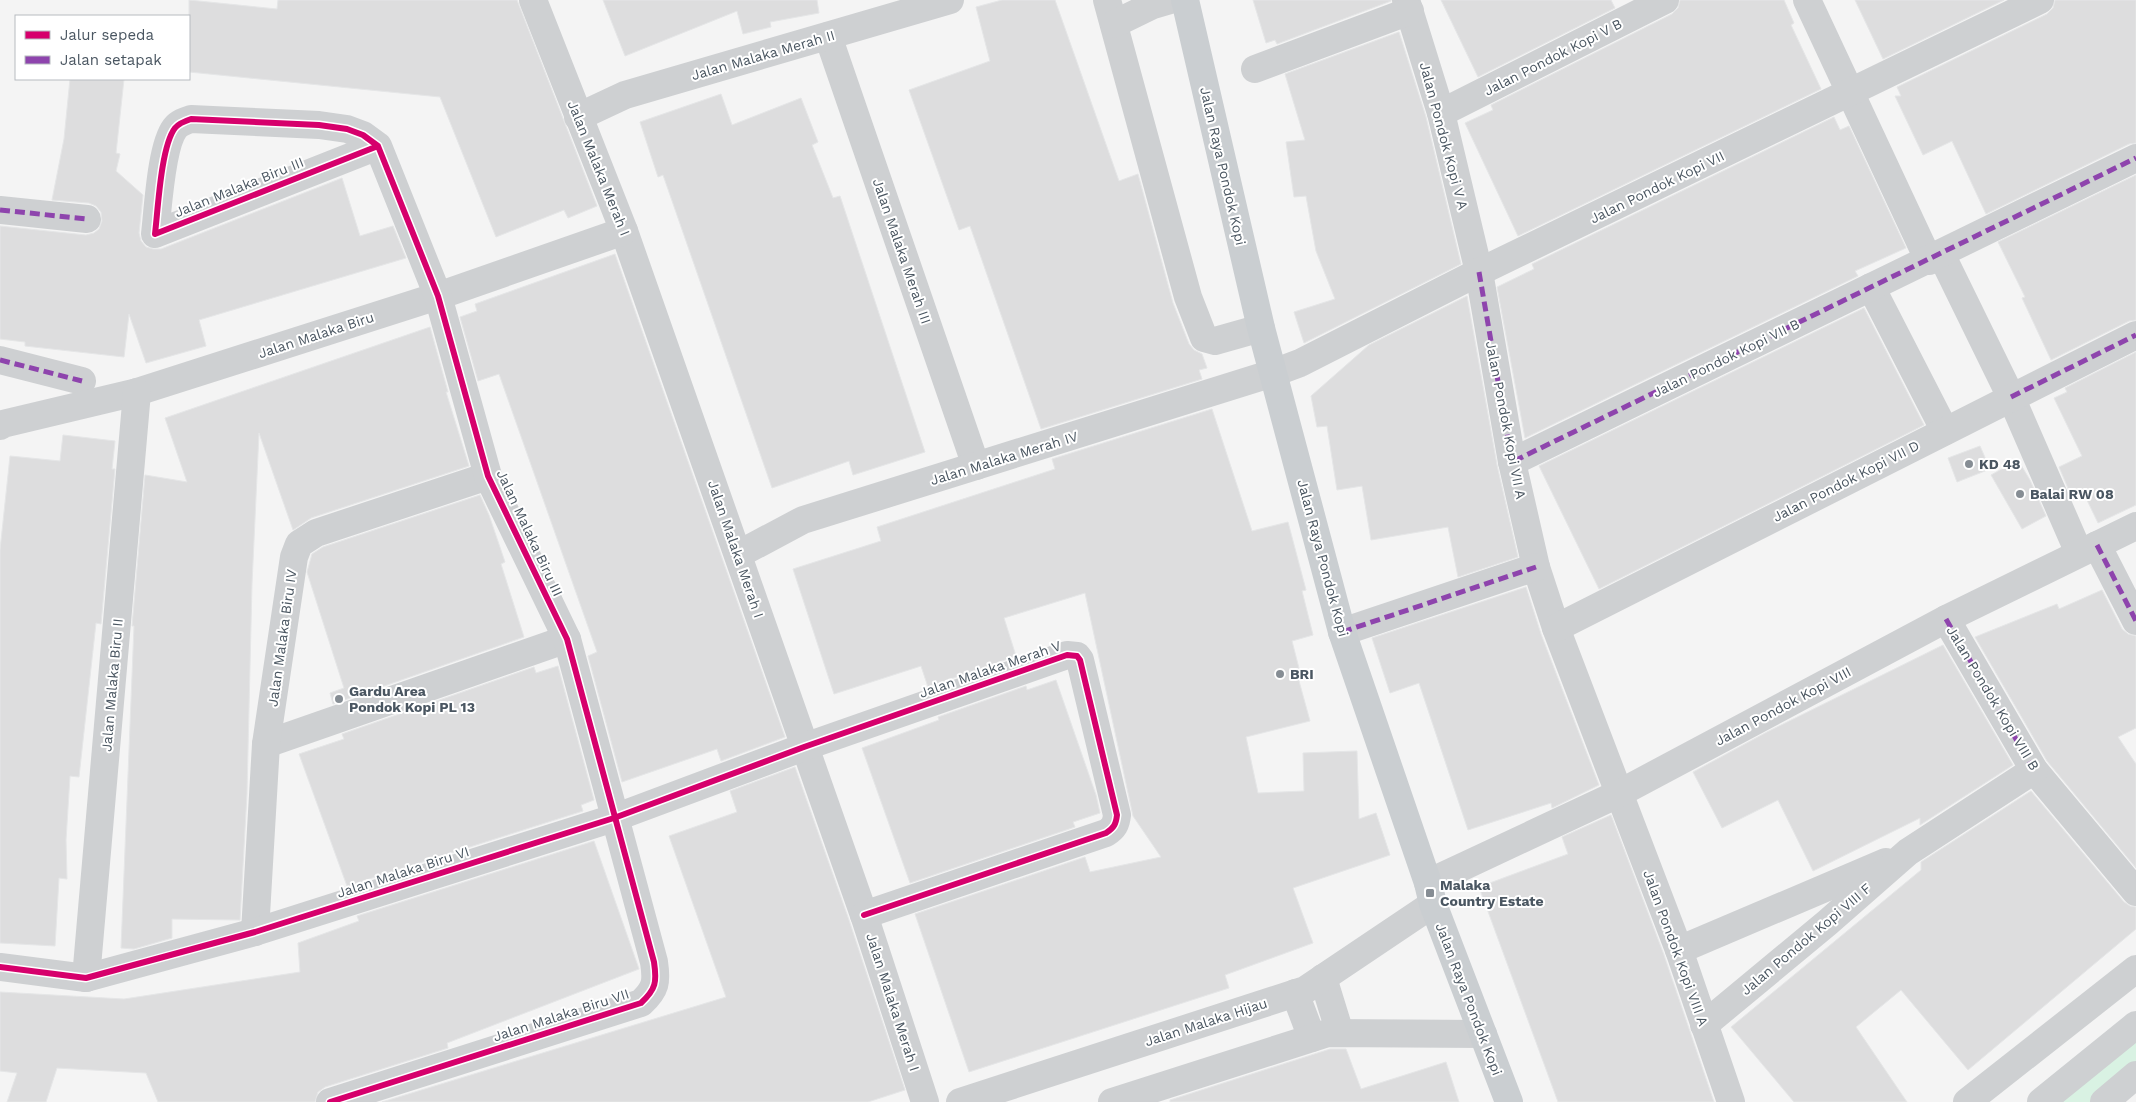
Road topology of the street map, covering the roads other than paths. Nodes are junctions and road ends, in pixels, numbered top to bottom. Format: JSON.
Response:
{"nodes":[{"id":1,"x":534,"y":0,"type":"edge"},
{"id":2,"x":950,"y":0,"type":"edge"},
{"id":3,"x":1170,"y":0,"type":"edge"},
{"id":4,"x":1185,"y":0,"type":"edge"},
{"id":5,"x":1665,"y":0,"type":"edge"},
{"id":6,"x":1807,"y":0,"type":"edge"},
{"id":7,"x":2040,"y":0,"type":"edge"},
{"id":8,"x":1408,"y":5,"type":"edge"},
{"id":9,"x":1110,"y":12,"type":"edge"},
{"id":10,"x":828,"y":36,"type":"junction"},
{"id":11,"x":1255,"y":69,"type":"dead end"},
{"id":12,"x":1850,"y":93,"type":"junction"},
{"id":13,"x":1441,"y":114,"type":"junction"},
{"id":14,"x":578,"y":117,"type":"junction"},
{"id":15,"x":378,"y":146,"type":"junction"},
{"id":16,"x":2136,"y":158,"type":"edge"},
{"id":17,"x":0,"y":210,"type":"edge"},
{"id":18,"x":88,"y":219,"type":"dead end"},
{"id":19,"x":624,"y":231,"type":"junction"},
{"id":20,"x":1935,"y":257,"type":"junction"},
{"id":21,"x":1479,"y":272,"type":"junction"},
{"id":22,"x":1872,"y":287,"type":"junction"},
{"id":23,"x":438,"y":296,"type":"junction"},
{"id":24,"x":1261,"y":328,"type":"junction"},
{"id":25,"x":2136,"y":335,"type":"edge"},
{"id":26,"x":0,"y":360,"type":"edge"},
{"id":27,"x":1273,"y":373,"type":"junction"},
{"id":28,"x":82,"y":381,"type":"dead end"},
{"id":29,"x":137,"y":392,"type":"junction"},
{"id":30,"x":2011,"y":397,"type":"junction"},
{"id":31,"x":1,"y":425,"type":"edge"},
{"id":32,"x":1945,"y":430,"type":"junction"},
{"id":33,"x":1512,"y":462,"type":"junction"},
{"id":34,"x":976,"y":466,"type":"junction"},
{"id":35,"x":488,"y":476,"type":"junction"},
{"id":36,"x":2136,"y":526,"type":"edge"},
{"id":37,"x":2088,"y":549,"type":"junction"},
{"id":38,"x":739,"y":554,"type":"junction"},
{"id":39,"x":1536,"y":567,"type":"junction"},
{"id":40,"x":1946,"y":619,"type":"junction"},
{"id":41,"x":2136,"y":621,"type":"edge"},
{"id":42,"x":1556,"y":628,"type":"junction"},
{"id":43,"x":1342,"y":632,"type":"junction"},
{"id":44,"x":567,"y":639,"type":"junction"},
{"id":45,"x":266,"y":744,"type":"junction"},
{"id":46,"x":804,"y":747,"type":"junction"},
{"id":47,"x":2034,"y":770,"type":"junction"},
{"id":48,"x":1618,"y":794,"type":"junction"},
{"id":49,"x":614,"y":818,"type":"junction"},
{"id":50,"x":1908,"y":852,"type":"junction"},
{"id":51,"x":2136,"y":892,"type":"edge"},
{"id":52,"x":1430,"y":893,"type":"junction"},
{"id":53,"x":1810,"y":894,"type":"junction"},
{"id":54,"x":864,"y":915,"type":"junction"},
{"id":55,"x":1827,"y":923,"type":"junction"},
{"id":56,"x":255,"y":932,"type":"junction"},
{"id":57,"x":1679,"y":950,"type":"junction"},
{"id":58,"x":0,"y":967,"type":"edge"},
{"id":59,"x":2136,"y":969,"type":"edge"},
{"id":60,"x":86,"y":978,"type":"junction"},
{"id":61,"x":1323,"y":978,"type":"junction"},
{"id":62,"x":1295,"y":993,"type":"junction"},
{"id":63,"x":2136,"y":1024,"type":"edge"},
{"id":64,"x":1704,"y":1025,"type":"junction"},
{"id":65,"x":1340,"y":1033,"type":"junction"},
{"id":66,"x":1483,"y":1034,"type":"junction"},
{"id":67,"x":1312,"y":1038,"type":"junction"},
{"id":68,"x":2136,"y":1076,"type":"edge"},
{"id":69,"x":330,"y":1102,"type":"edge"},
{"id":70,"x":925,"y":1102,"type":"edge"},
{"id":71,"x":960,"y":1102,"type":"edge"},
{"id":72,"x":1112,"y":1102,"type":"edge"},
{"id":73,"x":1509,"y":1102,"type":"edge"},
{"id":74,"x":1731,"y":1102,"type":"edge"},
{"id":75,"x":1967,"y":1102,"type":"edge"},
{"id":76,"x":2042,"y":1102,"type":"edge"},
{"id":77,"x":2104,"y":1102,"type":"edge"}],
"edges":[{"from":1,"to":14,"type":"street","name":"Jalan Malaka Merah I"},
{"from":2,"to":10,"type":"street","name":"Jalan Malaka Merah II"},
{"from":3,"to":9,"type":"street"},
{"from":4,"to":24,"type":"main road","name":"Jalan Raya Pondok Kopi"},
{"from":5,"to":13,"type":"street","name":"Jalan Pondok Kopi V B"},
{"from":6,"to":12,"type":"street"},
{"from":7,"to":12,"type":"street","name":"Jalan Pondok Kopi VII"},
{"from":8,"to":11,"type":"street"},
{"from":8,"to":13,"type":"street","name":"Jalan Pondok Kopi V A"},
{"from":9,"to":24,"type":"street"},
{"from":10,"to":14,"type":"street","name":"Jalan Malaka Merah II"},
{"from":10,"to":34,"type":"street","name":"Jalan Malaka Merah III"},
{"from":12,"to":20,"type":"street"},
{"from":12,"to":21,"type":"street","name":"Jalan Pondok Kopi VII"},
{"from":13,"to":21,"type":"street","name":"Jalan Pondok Kopi V A"},
{"from":14,"to":19,"type":"street","name":"Jalan Malaka Merah I"},
{"from":15,"to":15,"type":"street","name":"Jalan Malaka Biru III"},
{"from":15,"to":23,"type":"street","name":"Jalan Malaka Biru III"},
{"from":16,"to":20,"type":"street","name":"Jalan Pondok Kopi VII B"},
{"from":17,"to":18,"type":"street"},
{"from":19,"to":23,"type":"street","name":"Jalan Malaka Biru"},
{"from":19,"to":38,"type":"street","name":"Jalan Malaka Merah I"},
{"from":20,"to":22,"type":"street","name":"Jalan Pondok Kopi VII B"},
{"from":20,"to":30,"type":"street"},
{"from":21,"to":27,"type":"street","name":"Jalan Pondok Kopi VII"},
{"from":21,"to":33,"type":"street","name":"Jalan Pondok Kopi VII A"},
{"from":22,"to":32,"type":"street"},
{"from":22,"to":33,"type":"street","name":"Jalan Pondok Kopi VII B"},
{"from":23,"to":29,"type":"street","name":"Jalan Malaka Biru"},
{"from":23,"to":35,"type":"street","name":"Jalan Malaka Biru III"},
{"from":24,"to":27,"type":"main road","name":"Jalan Raya Pondok Kopi"},
{"from":25,"to":30,"type":"street","name":"Jalan Pondok Kopi VII D"},
{"from":26,"to":28,"type":"street"},
{"from":27,"to":34,"type":"street","name":"Jalan Malaka Merah IV"},
{"from":27,"to":43,"type":"main road","name":"Jalan Raya Pondok Kopi"},
{"from":29,"to":31,"type":"street","name":"Jalan Malaka Biru"},
{"from":29,"to":60,"type":"street","name":"Jalan Malaka Biru II"},
{"from":30,"to":32,"type":"street","name":"Jalan Pondok Kopi VII D"},
{"from":30,"to":37,"type":"street"},
{"from":32,"to":42,"type":"street","name":"Jalan Pondok Kopi VII D"},
{"from":33,"to":39,"type":"street","name":"Jalan Pondok Kopi VII A"},
{"from":34,"to":38,"type":"street","name":"Jalan Malaka Merah IV"},
{"from":35,"to":44,"type":"street","name":"Jalan Malaka Biru III"},
{"from":35,"to":45,"type":"street","name":"Jalan Malaka Biru IV"},
{"from":36,"to":37,"type":"street","name":"Jalan Pondok Kopi VIII"},
{"from":37,"to":40,"type":"street","name":"Jalan Pondok Kopi VIII"},
{"from":37,"to":41,"type":"street"},
{"from":38,"to":46,"type":"street","name":"Jalan Malaka Merah I"},
{"from":39,"to":42,"type":"street","name":"Jalan Pondok Kopi VII A"},
{"from":39,"to":43,"type":"street"},
{"from":40,"to":47,"type":"street","name":"Jalan Pondok Kopi VIII B"},
{"from":40,"to":48,"type":"street","name":"Jalan Pondok Kopi VIII"},
{"from":42,"to":48,"type":"street","name":"Jalan Pondok Kopi VII A"},
{"from":43,"to":52,"type":"main road","name":"Jalan Raya Pondok Kopi"},
{"from":44,"to":45,"type":"street"},
{"from":44,"to":49,"type":"street","name":"Jalan Malaka Biru III"},
{"from":45,"to":56,"type":"street","name":"Jalan Malaka Biru IV"},
{"from":46,"to":49,"type":"street","name":"Jalan Malaka Biru VI"},
{"from":46,"to":54,"type":"street","name":"Jalan Malaka Merah I"},
{"from":46,"to":54,"type":"street","name":"Jalan Malaka Merah V"},
{"from":47,"to":50,"type":"street"},
{"from":47,"to":51,"type":"street","name":"Jalan Pondok Kopi VIII B"},
{"from":48,"to":52,"type":"street","name":"Jalan Pondok Kopi VIII"},
{"from":48,"to":57,"type":"street","name":"Jalan Pondok Kopi VIII A"},
{"from":49,"to":56,"type":"street","name":"Jalan Malaka Biru VI"},
{"from":49,"to":69,"type":"street","name":"Jalan Malaka Biru VII"},
{"from":50,"to":53,"type":"street"},
{"from":50,"to":55,"type":"street","name":"Jalan Pondok Kopi VIII F"},
{"from":52,"to":61,"type":"street","name":"Jalan Malaka Hijau"},
{"from":52,"to":66,"type":"main road","name":"Jalan Raya Pondok Kopi"},
{"from":53,"to":55,"type":"street"},
{"from":53,"to":57,"type":"street"},
{"from":54,"to":70,"type":"street","name":"Jalan Malaka Merah I"},
{"from":55,"to":64,"type":"street","name":"Jalan Pondok Kopi VIII F"},
{"from":56,"to":60,"type":"street","name":"Jalan Malaka Biru VI"},
{"from":57,"to":64,"type":"street","name":"Jalan Pondok Kopi VIII A"},
{"from":58,"to":60,"type":"street","name":"Jalan Malaka Biru VI"},
{"from":59,"to":75,"type":"street"},
{"from":61,"to":62,"type":"street","name":"Jalan Malaka Hijau"},
{"from":61,"to":65,"type":"street"},
{"from":62,"to":67,"type":"street"},
{"from":62,"to":71,"type":"street","name":"Jalan Malaka Hijau"},
{"from":63,"to":76,"type":"street"},
{"from":64,"to":74,"type":"street","name":"Jalan Pondok Kopi VIII A"},
{"from":65,"to":66,"type":"street"},
{"from":65,"to":67,"type":"street"},
{"from":66,"to":73,"type":"main road","name":"Jalan Raya Pondok Kopi"},
{"from":67,"to":72,"type":"street"},
{"from":68,"to":77,"type":"street"}]}
